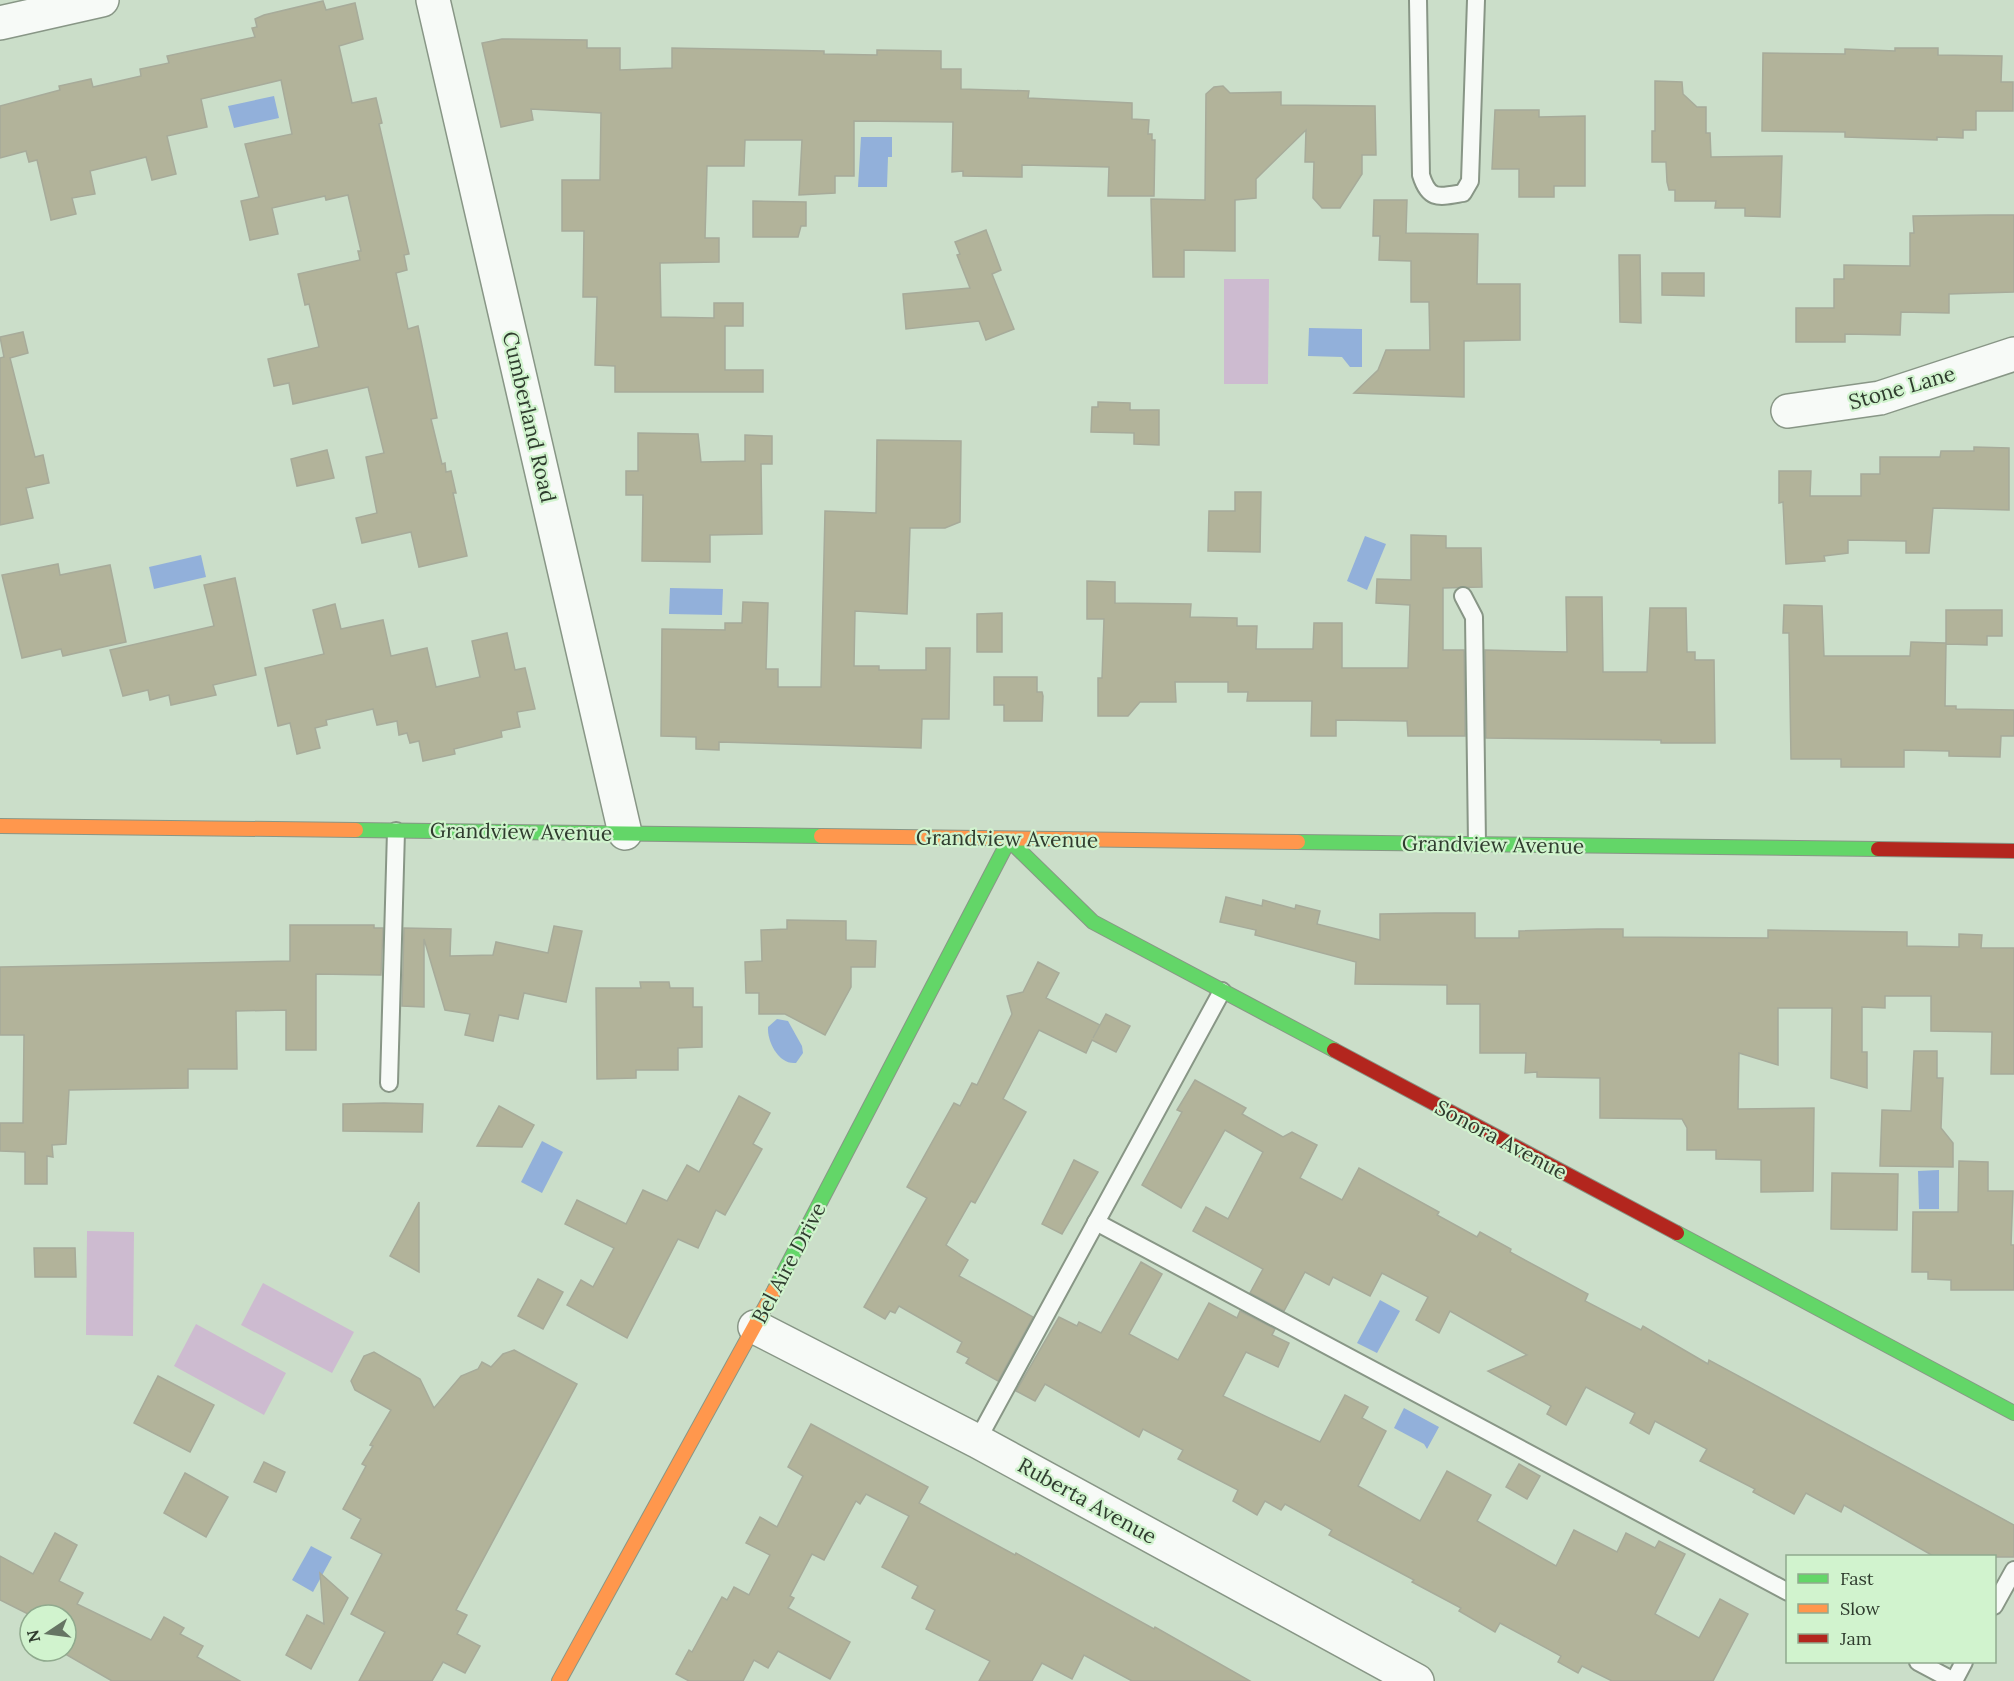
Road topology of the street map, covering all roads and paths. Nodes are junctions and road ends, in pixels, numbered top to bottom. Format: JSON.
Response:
{"nodes":[{"id":1,"x":102,"y":0,"type":"edge"},
{"id":2,"x":434,"y":0,"type":"edge"},
{"id":3,"x":1418,"y":0,"type":"edge"},
{"id":4,"x":1476,"y":0,"type":"edge"},
{"id":5,"x":0,"y":23,"type":"edge"},
{"id":6,"x":2014,"y":354,"type":"edge"},
{"id":7,"x":1788,"y":411,"type":"dead end"},
{"id":8,"x":1463,"y":596,"type":"dead end"},
{"id":9,"x":0,"y":826,"type":"edge"},
{"id":10,"x":396,"y":831,"type":"junction"},
{"id":11,"x":625,"y":833,"type":"junction"},
{"id":12,"x":1009,"y":840,"type":"junction"},
{"id":13,"x":1477,"y":844,"type":"junction"},
{"id":14,"x":2014,"y":850,"type":"edge"},
{"id":15,"x":1222,"y":991,"type":"junction"},
{"id":16,"x":389,"y":1083,"type":"dead end"},
{"id":17,"x":1095,"y":1222,"type":"junction"},
{"id":18,"x":755,"y":1327,"type":"junction"},
{"id":19,"x":2014,"y":1413,"type":"edge"},
{"id":20,"x":977,"y":1441,"type":"junction"},
{"id":21,"x":2014,"y":1570,"type":"edge"},
{"id":22,"x":1786,"y":1591,"type":"edge"},
{"id":23,"x":1996,"y":1604,"type":"edge"},
{"id":24,"x":1920,"y":1663,"type":"edge"},
{"id":25,"x":1963,"y":1663,"type":"edge"},
{"id":26,"x":559,"y":1681,"type":"edge"},
{"id":27,"x":1417,"y":1681,"type":"edge"},
{"id":28,"x":1954,"y":1681,"type":"edge"}],
"edges":[{"from":1,"to":5,"type":"street"},
{"from":2,"to":11,"type":"street","name":"Cumberland Road"},
{"from":3,"to":4,"type":"lane"},
{"from":6,"to":7,"type":"street","name":"Stone Lane"},
{"from":8,"to":13,"type":"lane"},
{"from":9,"to":10,"type":"street","name":"Grandview Avenue"},
{"from":10,"to":11,"type":"street","name":"Grandview Avenue"},
{"from":10,"to":16,"type":"lane"},
{"from":11,"to":12,"type":"street","name":"Grandview Avenue"},
{"from":12,"to":13,"type":"street","name":"Grandview Avenue"},
{"from":12,"to":15,"type":"street","name":"Sonora Avenue"},
{"from":12,"to":18,"type":"street","name":"Bel Aire Drive"},
{"from":13,"to":14,"type":"street","name":"Grandview Avenue"},
{"from":15,"to":17,"type":"lane"},
{"from":15,"to":19,"type":"street","name":"Sonora Avenue"},
{"from":17,"to":20,"type":"lane"},
{"from":17,"to":22,"type":"lane"},
{"from":18,"to":20,"type":"street","name":"Ruberta Avenue"},
{"from":18,"to":26,"type":"street","name":"Bel Aire Drive"},
{"from":20,"to":27,"type":"street","name":"Ruberta Avenue"},
{"from":21,"to":23,"type":"lane"},
{"from":24,"to":28,"type":"lane"},
{"from":25,"to":28,"type":"lane"}]}
